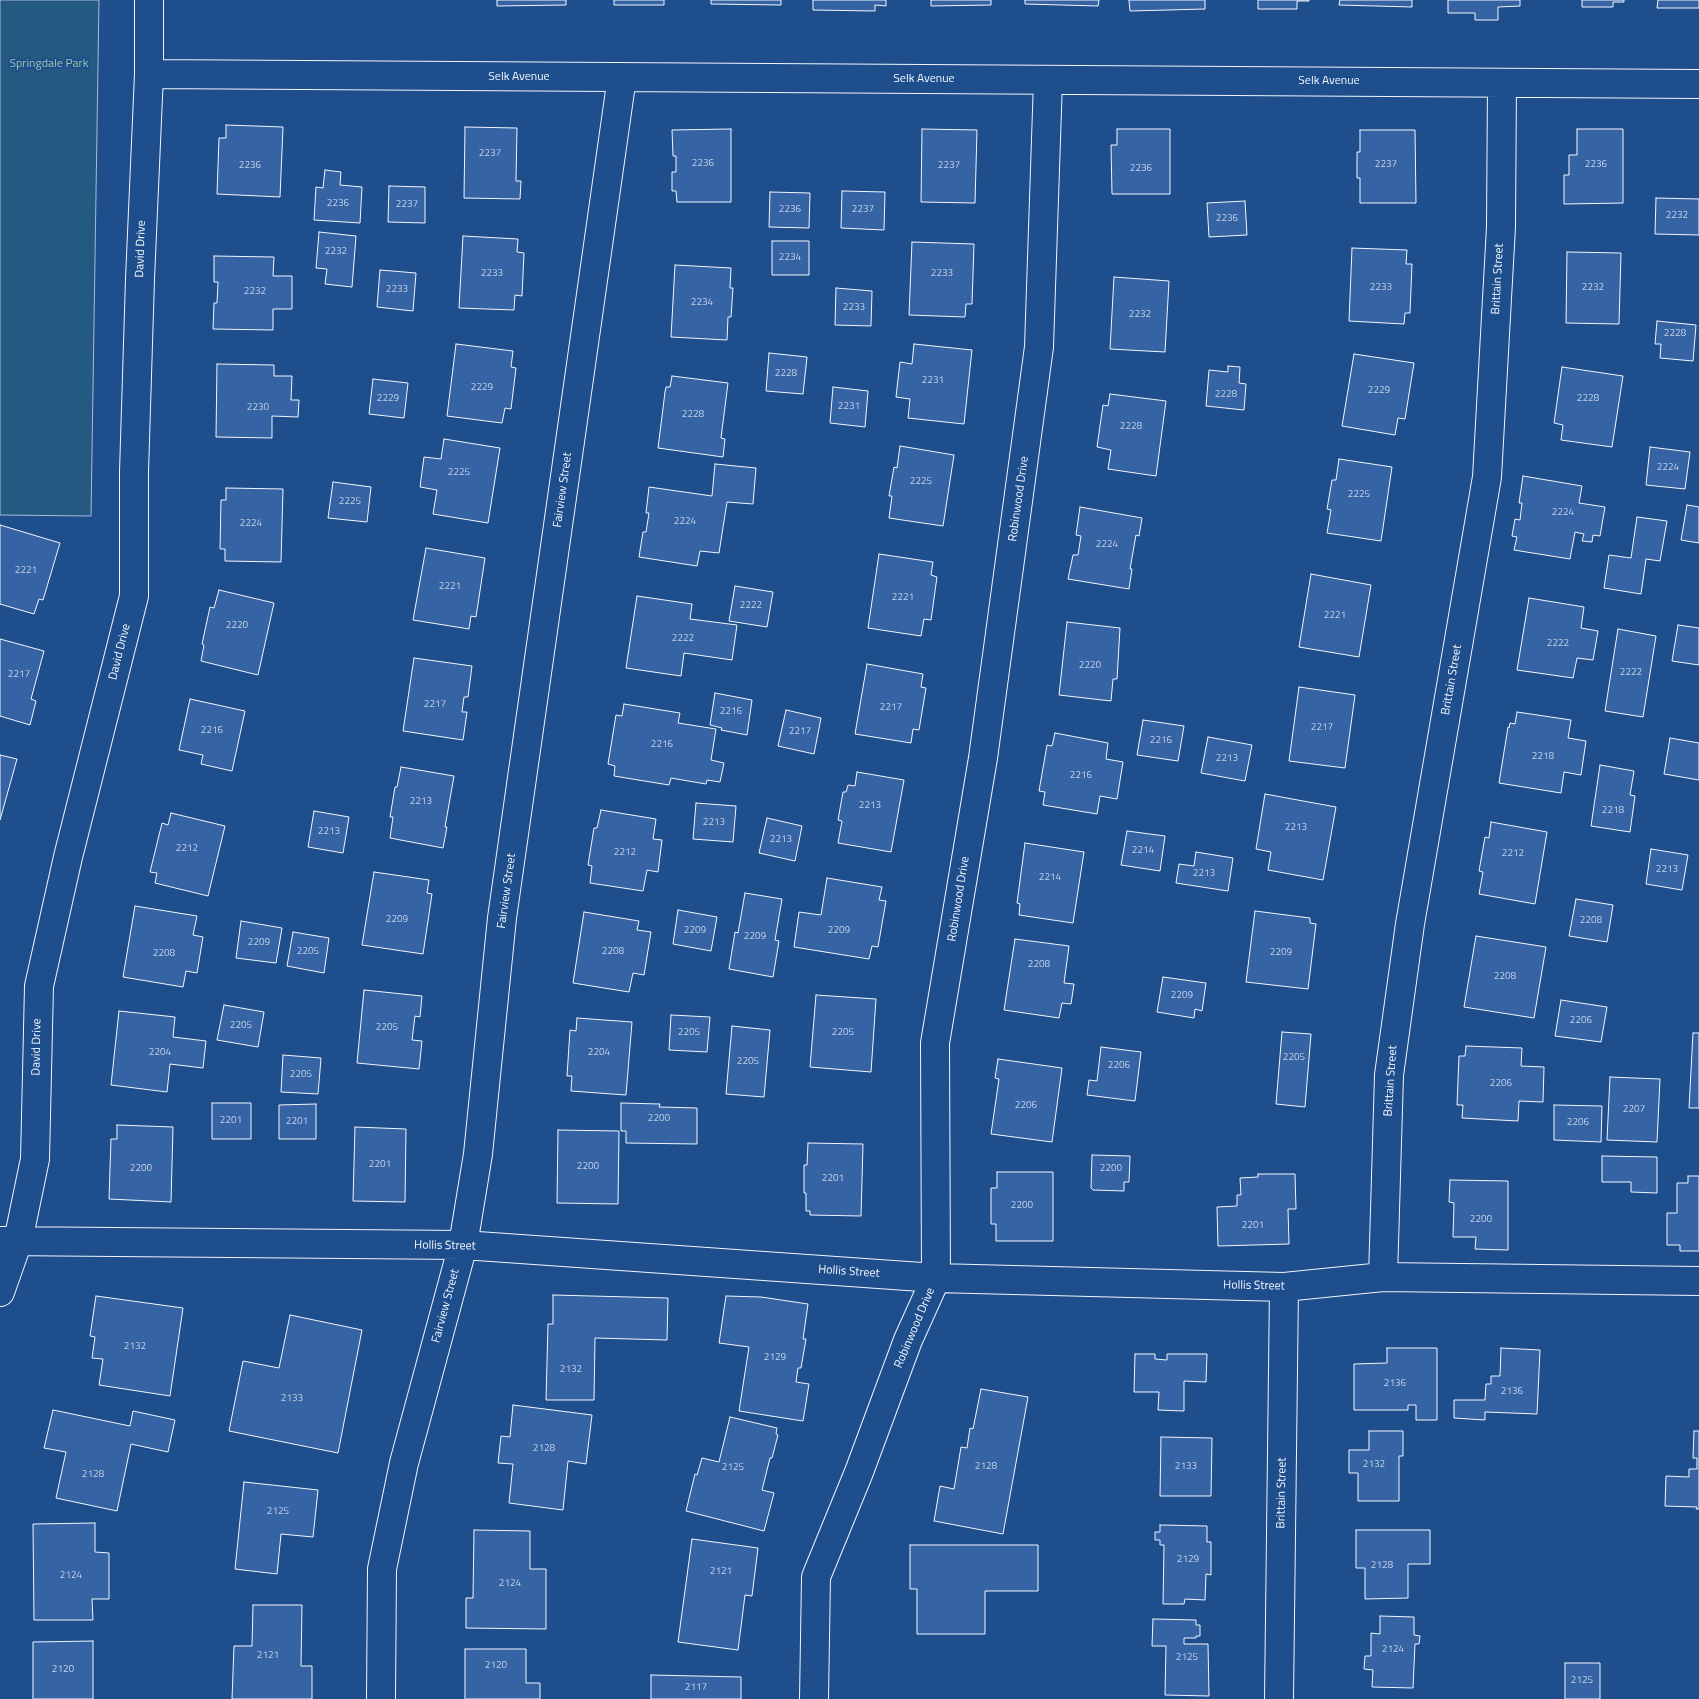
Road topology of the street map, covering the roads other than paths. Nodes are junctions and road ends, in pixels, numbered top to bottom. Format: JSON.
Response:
{"nodes":[{"id":1,"x":149,"y":0,"type":"edge"},
{"id":2,"x":149,"y":74,"type":"junction"},
{"id":3,"x":622,"y":78,"type":"junction"},
{"id":4,"x":1048,"y":80,"type":"junction"},
{"id":5,"x":1502,"y":83,"type":"junction"},
{"id":6,"x":1699,"y":84,"type":"edge"},
{"id":7,"x":9,"y":1241,"type":"edge"},
{"id":8,"x":463,"y":1245,"type":"junction"},
{"id":9,"x":1383,"y":1277,"type":"junction"},
{"id":10,"x":936,"y":1278,"type":"junction"},
{"id":11,"x":1699,"y":1281,"type":"edge"},
{"id":12,"x":1284,"y":1287,"type":"junction"},
{"id":13,"x":0,"y":1292,"type":"edge"},
{"id":14,"x":381,"y":1699,"type":"edge"},
{"id":15,"x":814,"y":1699,"type":"edge"},
{"id":16,"x":1279,"y":1699,"type":"edge"}],
"edges":[{"from":1,"to":2,"type":"street","name":"David Drive"},
{"from":2,"to":3,"type":"street","name":"Selk Avenue"},
{"from":2,"to":7,"type":"street","name":"David Drive"},
{"from":3,"to":4,"type":"street","name":"Selk Avenue"},
{"from":3,"to":8,"type":"street","name":"Fairview Street"},
{"from":4,"to":5,"type":"street","name":"Selk Avenue"},
{"from":4,"to":10,"type":"street","name":"Robinwood Drive"},
{"from":5,"to":6,"type":"street","name":"Selk Avenue"},
{"from":5,"to":9,"type":"street","name":"Brittain Street"},
{"from":7,"to":8,"type":"street","name":"Hollis Street"},
{"from":7,"to":13,"type":"street","name":"David Drive"},
{"from":8,"to":10,"type":"street","name":"Hollis Street"},
{"from":8,"to":14,"type":"street","name":"Fairview Street"},
{"from":9,"to":11,"type":"street","name":"Hollis Street"},
{"from":9,"to":12,"type":"street","name":"Hollis Street"},
{"from":10,"to":12,"type":"street","name":"Hollis Street"},
{"from":10,"to":15,"type":"street","name":"Robinwood Drive"},
{"from":12,"to":16,"type":"street","name":"Brittain Street"}]}
